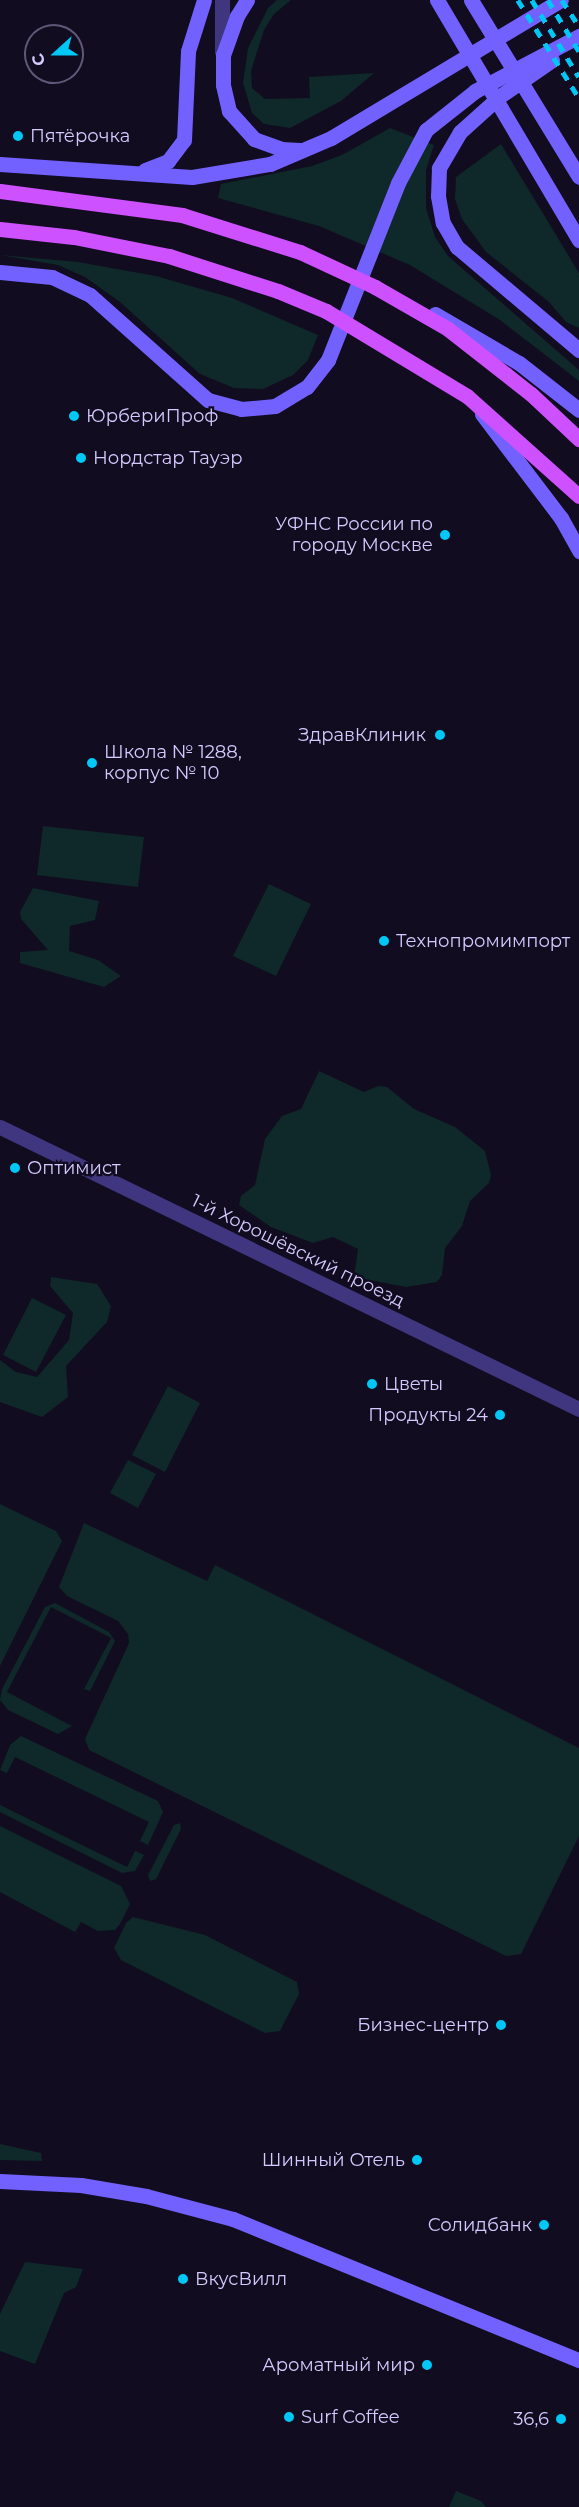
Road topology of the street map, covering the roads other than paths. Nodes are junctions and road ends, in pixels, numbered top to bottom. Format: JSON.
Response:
{"nodes":[{"id":1,"x":196,"y":0,"type":"edge"},
{"id":2,"x":204,"y":0,"type":"edge"},
{"id":3,"x":222,"y":0,"type":"edge"},
{"id":4,"x":247,"y":0,"type":"edge"},
{"id":5,"x":437,"y":0,"type":"edge"},
{"id":6,"x":471,"y":0,"type":"edge"},
{"id":7,"x":561,"y":0,"type":"edge"},
{"id":8,"x":195,"y":21,"type":"junction"},
{"id":9,"x":579,"y":36,"type":"edge"},
{"id":10,"x":579,"y":42,"type":"edge"},
{"id":11,"x":221,"y":70,"type":"junction"},
{"id":12,"x":311,"y":149,"type":"junction"},
{"id":13,"x":0,"y":164,"type":"edge"},
{"id":14,"x":138,"y":171,"type":"junction"},
{"id":15,"x":579,"y":177,"type":"edge"},
{"id":16,"x":0,"y":190,"type":"edge"},
{"id":17,"x":0,"y":229,"type":"edge"},
{"id":18,"x":579,"y":240,"type":"edge"},
{"id":19,"x":0,"y":272,"type":"edge"},
{"id":20,"x":375,"y":287,"type":"junction"},
{"id":21,"x":579,"y":350,"type":"edge"},
{"id":22,"x":467,"y":396,"type":"junction"},
{"id":23,"x":579,"y":410,"type":"edge"},
{"id":24,"x":579,"y":439,"type":"edge"},
{"id":25,"x":579,"y":496,"type":"edge"},
{"id":26,"x":579,"y":551,"type":"edge"},
{"id":27,"x":0,"y":1127,"type":"edge"},
{"id":28,"x":579,"y":1409,"type":"edge"},
{"id":29,"x":0,"y":2181,"type":"edge"},
{"id":30,"x":579,"y":2360,"type":"edge"}],
"edges":[{"from":1,"to":8,"type":"street"},
{"from":2,"to":8,"type":"main road"},
{"from":3,"to":11,"type":"street"},
{"from":4,"to":11,"type":"main road"},
{"from":5,"to":18,"type":"main road"},
{"from":6,"to":15,"type":"main road"},
{"from":7,"to":12,"type":"main road"},
{"from":8,"to":14,"type":"main road"},
{"from":9,"to":19,"type":"main road"},
{"from":10,"to":21,"type":"main road"},
{"from":11,"to":12,"type":"main road"},
{"from":12,"to":14,"type":"main road"},
{"from":13,"to":14,"type":"main road"},
{"from":16,"to":20,"type":"main road"},
{"from":17,"to":22,"type":"main road"},
{"from":20,"to":23,"type":"main road"},
{"from":20,"to":24,"type":"main road"},
{"from":22,"to":25,"type":"main road"},
{"from":22,"to":26,"type":"main road"},
{"from":27,"to":28,"type":"street","name":"1-й Хорошёвский проезд"},
{"from":29,"to":30,"type":"main road"}]}
